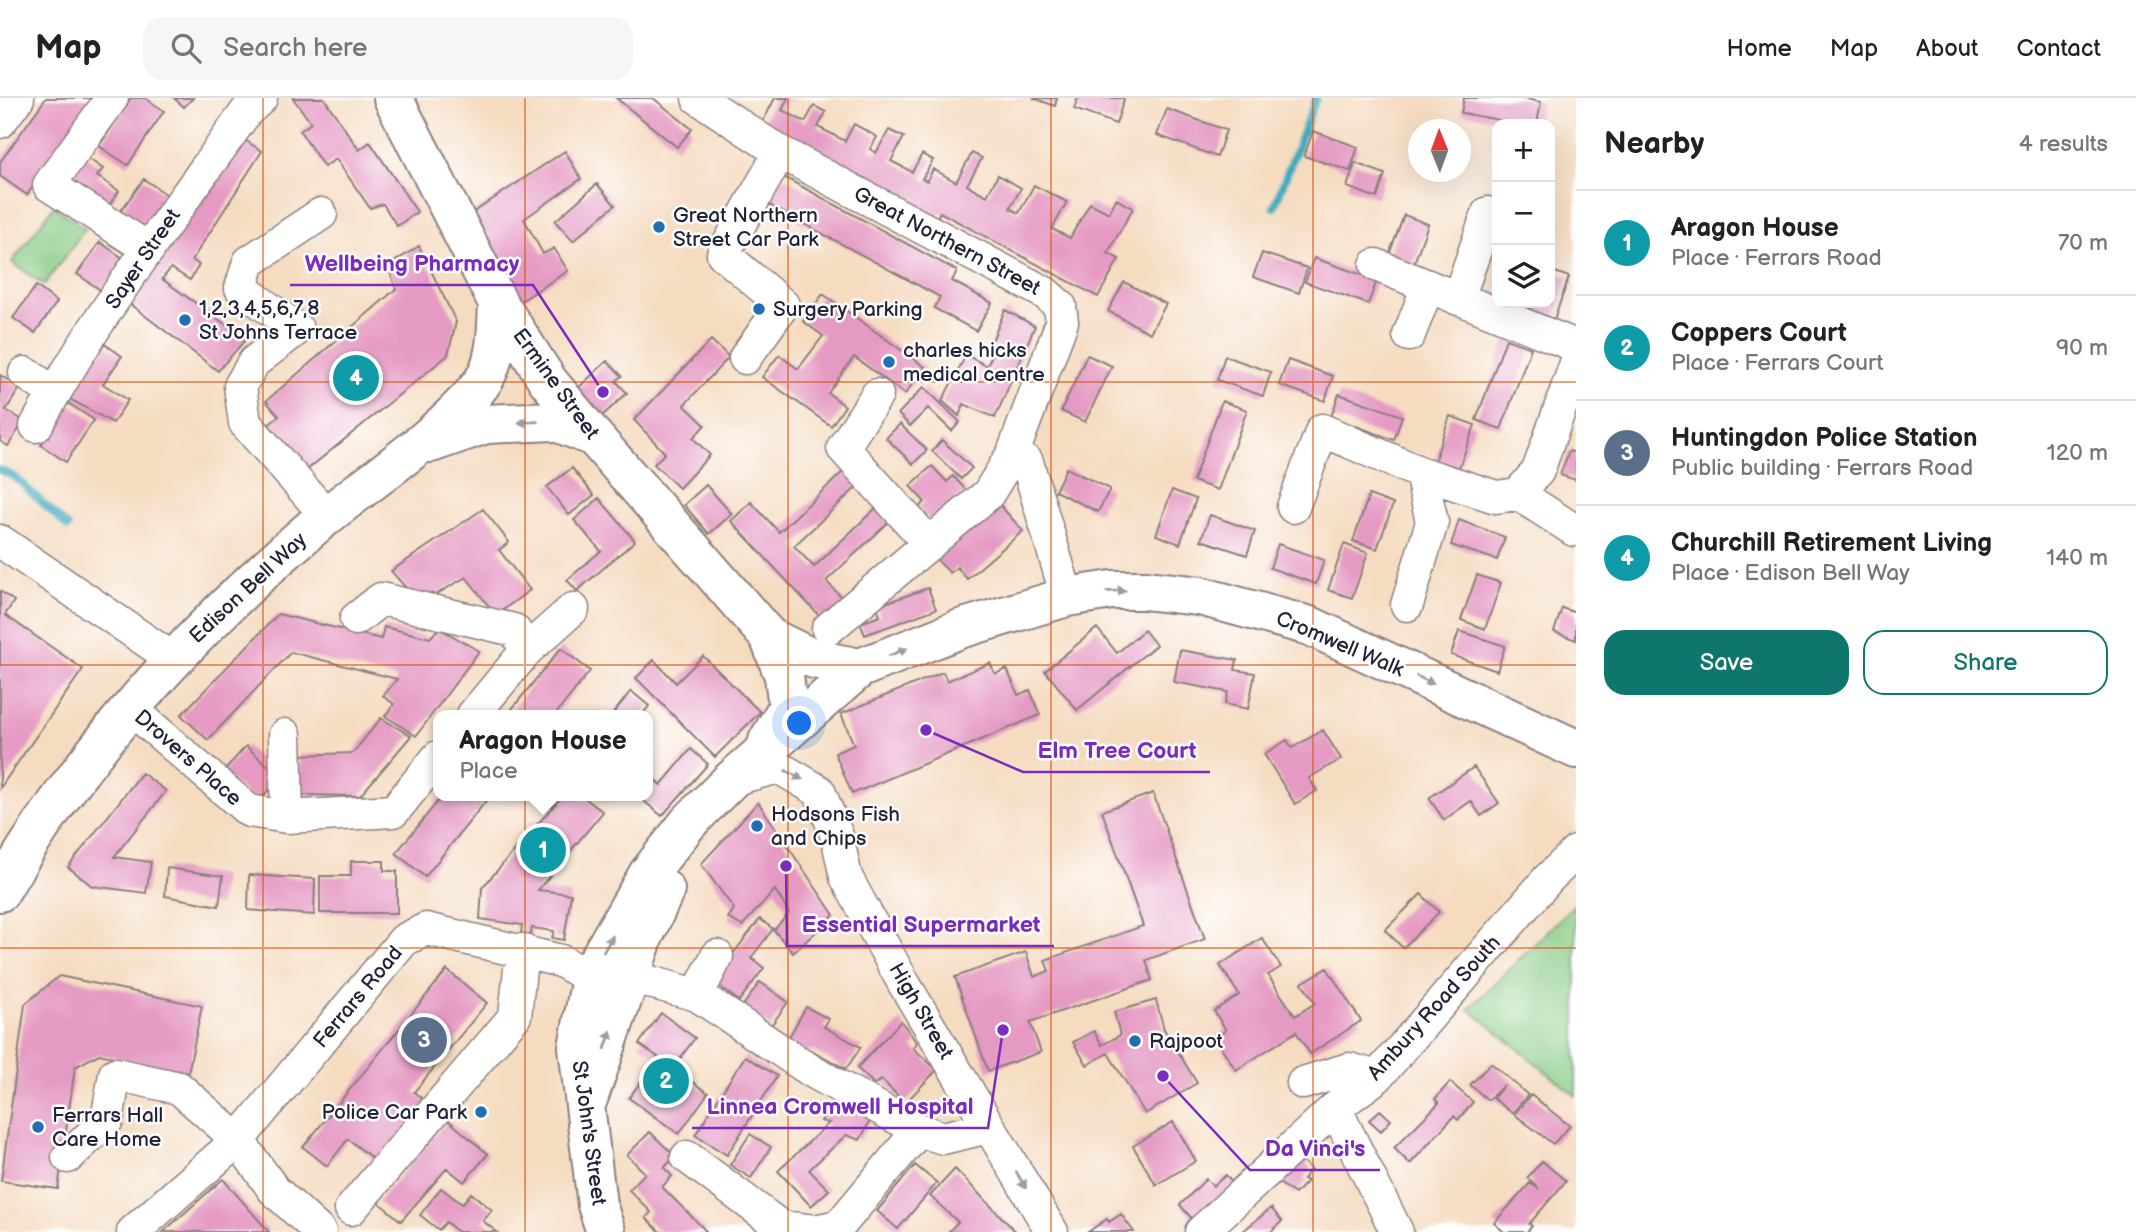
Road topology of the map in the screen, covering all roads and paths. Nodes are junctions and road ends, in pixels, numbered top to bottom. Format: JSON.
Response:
{"nodes":[{"id":1,"x":18,"y":98,"type":"edge"},
{"id":2,"x":112,"y":98,"type":"edge"},
{"id":3,"x":261,"y":98,"type":"edge"},
{"id":4,"x":393,"y":98,"type":"edge"},
{"id":5,"x":698,"y":98,"type":"edge"},
{"id":6,"x":740,"y":109,"type":"edge"},
{"id":7,"x":0,"y":122,"type":"edge"},
{"id":8,"x":780,"y":152,"type":"junction"},
{"id":9,"x":1488,"y":213,"type":"dead end"},
{"id":10,"x":321,"y":214,"type":"dead end"},
{"id":11,"x":149,"y":248,"type":"junction"},
{"id":12,"x":1376,"y":265,"type":"dead end"},
{"id":13,"x":1428,"y":286,"type":"junction"},
{"id":14,"x":1458,"y":299,"type":"junction"},
{"id":15,"x":498,"y":303,"type":"junction"},
{"id":16,"x":1409,"y":335,"type":"dead end"},
{"id":17,"x":1576,"y":346,"type":"edge"},
{"id":18,"x":745,"y":358,"type":"dead end"},
{"id":19,"x":1576,"y":363,"type":"edge"},
{"id":20,"x":25,"y":373,"type":"dead end"},
{"id":21,"x":54,"y":393,"type":"junction"},
{"id":22,"x":877,"y":395,"type":"dead end"},
{"id":23,"x":1571,"y":398,"type":"edge"},
{"id":24,"x":36,"y":426,"type":"dead end"},
{"id":25,"x":594,"y":437,"type":"junction"},
{"id":26,"x":1013,"y":453,"type":"junction"},
{"id":27,"x":406,"y":454,"type":"junction"},
{"id":28,"x":1421,"y":473,"type":"junction"},
{"id":29,"x":1518,"y":494,"type":"junction"},
{"id":30,"x":1293,"y":507,"type":"dead end"},
{"id":31,"x":327,"y":516,"type":"junction"},
{"id":32,"x":1574,"y":530,"type":"dead end"},
{"id":33,"x":0,"y":541,"type":"edge"},
{"id":34,"x":930,"y":544,"type":"junction"},
{"id":35,"x":1067,"y":597,"type":"junction"},
{"id":36,"x":1407,"y":605,"type":"dead end"},
{"id":37,"x":573,"y":609,"type":"dead end"},
{"id":38,"x":356,"y":620,"type":"dead end"},
{"id":39,"x":828,"y":629,"type":"dead end"},
{"id":40,"x":769,"y":637,"type":"junction"},
{"id":41,"x":527,"y":650,"type":"junction"},
{"id":42,"x":173,"y":659,"type":"junction"},
{"id":43,"x":860,"y":668,"type":"junction"},
{"id":44,"x":822,"y":702,"type":"joint"},
{"id":45,"x":129,"y":707,"type":"junction"},
{"id":46,"x":477,"y":710,"type":"edge"},
{"id":47,"x":285,"y":735,"type":"dead end"},
{"id":48,"x":1576,"y":750,"type":"edge"},
{"id":49,"x":761,"y":753,"type":"junction"},
{"id":50,"x":433,"y":763,"type":"edge"},
{"id":51,"x":730,"y":780,"type":"junction"},
{"id":52,"x":287,"y":817,"type":"junction"},
{"id":53,"x":1576,"y":852,"type":"edge"},
{"id":54,"x":1576,"y":875,"type":"edge"},
{"id":55,"x":0,"y":892,"type":"edge"},
{"id":56,"x":1511,"y":923,"type":"junction"},
{"id":57,"x":522,"y":950,"type":"junction"},
{"id":58,"x":717,"y":956,"type":"dead end"},
{"id":59,"x":591,"y":978,"type":"junction"},
{"id":60,"x":650,"y":982,"type":"dead end"},
{"id":61,"x":697,"y":995,"type":"junction"},
{"id":62,"x":1377,"y":1077,"type":"junction"},
{"id":63,"x":1303,"y":1083,"type":"dead end"},
{"id":64,"x":586,"y":1105,"type":"junction"},
{"id":65,"x":1335,"y":1108,"type":"junction"},
{"id":66,"x":989,"y":1127,"type":"junction"},
{"id":67,"x":919,"y":1130,"type":"junction"},
{"id":68,"x":239,"y":1140,"type":"junction"},
{"id":69,"x":68,"y":1157,"type":"dead end"},
{"id":70,"x":688,"y":1157,"type":"dead end"},
{"id":71,"x":351,"y":1209,"type":"dead end"},
{"id":72,"x":838,"y":1229,"type":"edge"},
{"id":73,"x":133,"y":1232,"type":"edge"},
{"id":74,"x":320,"y":1232,"type":"edge"},
{"id":75,"x":606,"y":1232,"type":"edge"},
{"id":76,"x":1052,"y":1232,"type":"edge"},
{"id":77,"x":1200,"y":1232,"type":"edge"},
{"id":78,"x":1397,"y":1232,"type":"edge"}],
"edges":[{"from":1,"to":7,"type":"street"},
{"from":2,"to":11,"type":"street"},
{"from":3,"to":11,"type":"street","name":"Sayer Street"},
{"from":4,"to":15,"type":"main road","name":"Ermine Street"},
{"from":5,"to":6,"type":"street","name":"Great Northern Street"},
{"from":6,"to":8,"type":"street","name":"Great Northern Street"},
{"from":8,"to":18,"type":"street"},
{"from":8,"to":26,"type":"street","name":"Great Northern Street"},
{"from":9,"to":14,"type":"street"},
{"from":10,"to":31,"type":"street"},
{"from":11,"to":21,"type":"street","name":"Sayer Street"},
{"from":12,"to":13,"type":"street"},
{"from":13,"to":14,"type":"street"},
{"from":13,"to":16,"type":"street"},
{"from":14,"to":17,"type":"street"},
{"from":15,"to":25,"type":"main road","name":"Ermine Street"},
{"from":15,"to":27,"type":"main road","name":"Edison Bell Way"},
{"from":19,"to":23,"type":"street"},
{"from":20,"to":21,"type":"street"},
{"from":21,"to":24,"type":"street","name":"Sayer Street"},
{"from":22,"to":34,"type":"street"},
{"from":23,"to":29,"type":"street"},
{"from":25,"to":27,"type":"main road","one_way":true},
{"from":25,"to":40,"type":"main road","name":"Ermine Street"},
{"from":26,"to":34,"type":"street","name":"Great Northern Street"},
{"from":26,"to":35,"type":"street"},
{"from":27,"to":31,"type":"main road","name":"Edison Bell Way"},
{"from":28,"to":29,"type":"street"},
{"from":28,"to":30,"type":"street"},
{"from":28,"to":36,"type":"street"},
{"from":29,"to":32,"type":"street"},
{"from":31,"to":42,"type":"main road","name":"Edison Bell Way"},
{"from":33,"to":42,"type":"street"},
{"from":34,"to":39,"type":"street","name":"Great Northern Street"},
{"from":43,"to":35,"type":"main road","name":"Cromwell Walk","one_way":true},
{"from":35,"to":48,"type":"main road","name":"Cromwell Walk","one_way":true},
{"from":37,"to":41,"type":"street"},
{"from":38,"to":41,"type":"street"},
{"from":40,"to":43,"type":"main road","name":"Ermine Street"},
{"from":40,"to":49,"type":"main road","name":"Ermine Street"},
{"from":41,"to":46,"type":"street"},
{"from":42,"to":45,"type":"main road","name":"Edison Bell Way"},
{"from":43,"to":44,"type":"main road","name":"Cromwell Walk"},
{"from":44,"to":49,"type":"main road","name":"St John's Street"},
{"from":45,"to":52,"type":"street","name":"Drovers Place"},
{"from":45,"to":55,"type":"main road","name":"Edison Bell Way"},
{"from":47,"to":52,"type":"street"},
{"from":49,"to":51,"type":"main road","name":"St John's Street"},
{"from":50,"to":52,"type":"street","name":"Drovers Place"},
{"from":59,"to":51,"type":"main road","name":"St John's Street","one_way":true},
{"from":64,"to":51,"type":"main road","one_way":true},
{"from":51,"to":66,"type":"street","name":"High Street","one_way":true},
{"from":53,"to":56,"type":"street","name":"Ambury Road South"},
{"from":54,"to":56,"type":"street","name":"Ambury Road South"},
{"from":56,"to":62,"type":"street","name":"Ambury Road South"},
{"from":57,"to":59,"type":"street","name":"Ferrars Road"},
{"from":57,"to":68,"type":"street","name":"Ferrars Road"},
{"from":57,"to":71,"type":"street"},
{"from":58,"to":61,"type":"street"},
{"from":59,"to":64,"type":"main road","name":"St John's Street"},
{"from":60,"to":61,"type":"street"},
{"from":61,"to":67,"type":"street"},
{"from":62,"to":63,"type":"street"},
{"from":62,"to":65,"type":"street","name":"Ambury Road South"},
{"from":64,"to":75,"type":"main road","name":"St John's Street"},
{"from":65,"to":77,"type":"street","name":"Ambury Road South"},
{"from":65,"to":78,"type":"street"},
{"from":66,"to":67,"type":"street"},
{"from":66,"to":76,"type":"street","name":"High Street","one_way":true},
{"from":67,"to":72,"type":"street"},
{"from":68,"to":69,"type":"street"},
{"from":68,"to":73,"type":"street","name":"Ferrars Road"},
{"from":68,"to":74,"type":"street"},
{"from":70,"to":72,"type":"street"}]}
